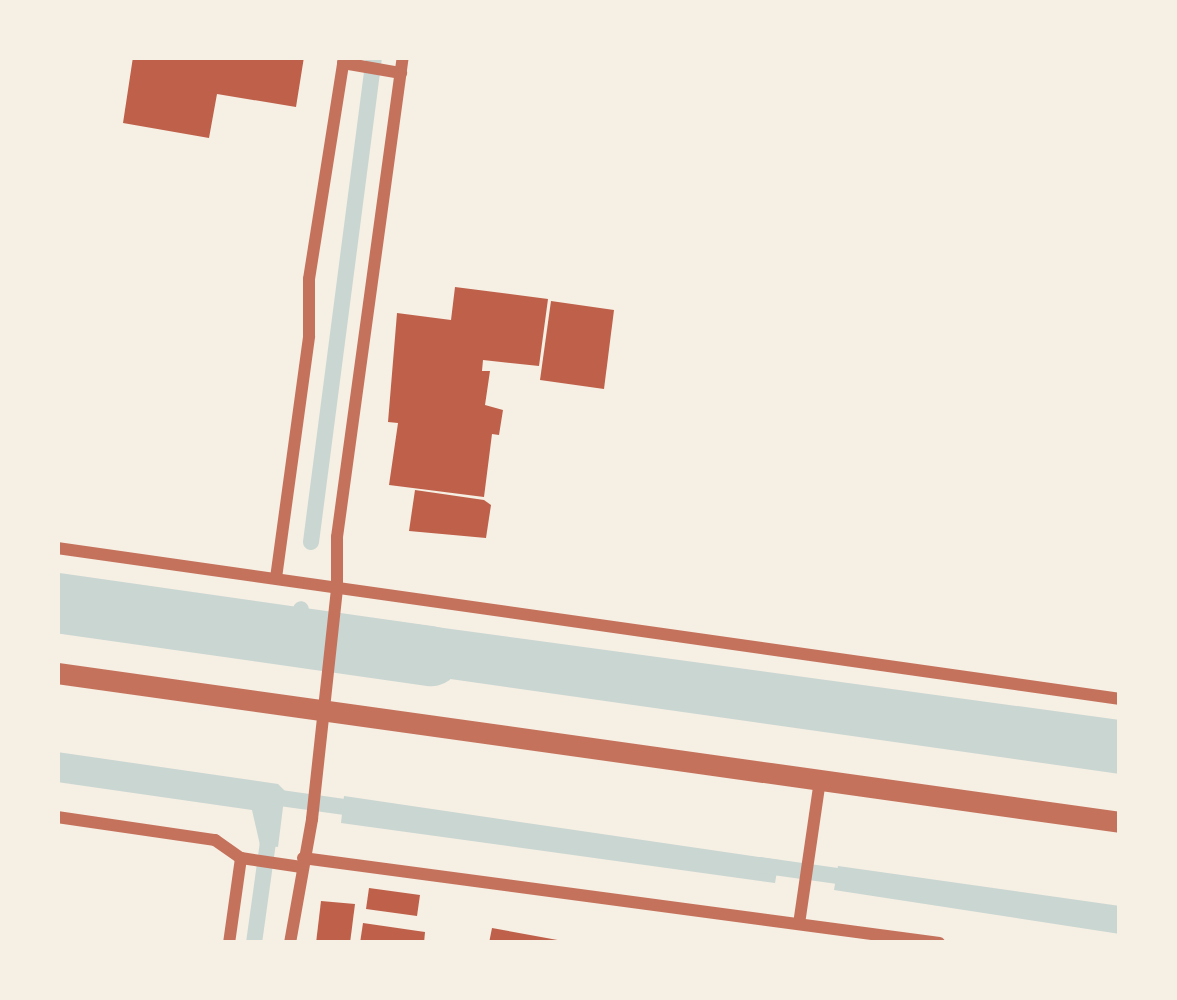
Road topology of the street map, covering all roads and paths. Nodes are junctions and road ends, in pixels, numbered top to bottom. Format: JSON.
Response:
{"nodes":[{"id":1,"x":403,"y":57,"type":"edge"},
{"id":2,"x":344,"y":60,"type":"edge"},
{"id":3,"x":393,"y":72,"type":"junction"},
{"id":4,"x":57,"y":548,"type":"edge"},
{"id":5,"x":276,"y":578,"type":"junction"},
{"id":6,"x":338,"y":589,"type":"junction"},
{"id":7,"x":57,"y":673,"type":"edge"},
{"id":8,"x":1120,"y":699,"type":"edge"},
{"id":9,"x":321,"y":711,"type":"junction"},
{"id":10,"x":820,"y":780,"type":"junction"},
{"id":11,"x":57,"y":817,"type":"edge"},
{"id":12,"x":1120,"y":822,"type":"edge"},
{"id":13,"x":247,"y":859,"type":"junction"},
{"id":14,"x":302,"y":862,"type":"junction"},
{"id":15,"x":799,"y":924,"type":"junction"},
{"id":16,"x":229,"y":943,"type":"edge"},
{"id":17,"x":290,"y":943,"type":"edge"},
{"id":18,"x":939,"y":943,"type":"edge"}],
"edges":[{"from":1,"to":3,"type":"street"},
{"from":2,"to":3,"type":"street"},
{"from":2,"to":5,"type":"street"},
{"from":3,"to":6,"type":"street"},
{"from":4,"to":5,"type":"street"},
{"from":5,"to":6,"type":"street"},
{"from":6,"to":8,"type":"street"},
{"from":6,"to":9,"type":"street"},
{"from":7,"to":9,"type":"street"},
{"from":9,"to":10,"type":"street"},
{"from":9,"to":14,"type":"street"},
{"from":10,"to":12,"type":"street"},
{"from":10,"to":15,"type":"street"},
{"from":11,"to":13,"type":"street"},
{"from":13,"to":14,"type":"street"},
{"from":13,"to":16,"type":"street"},
{"from":14,"to":15,"type":"street"},
{"from":14,"to":17,"type":"street"},
{"from":15,"to":18,"type":"street"}]}
